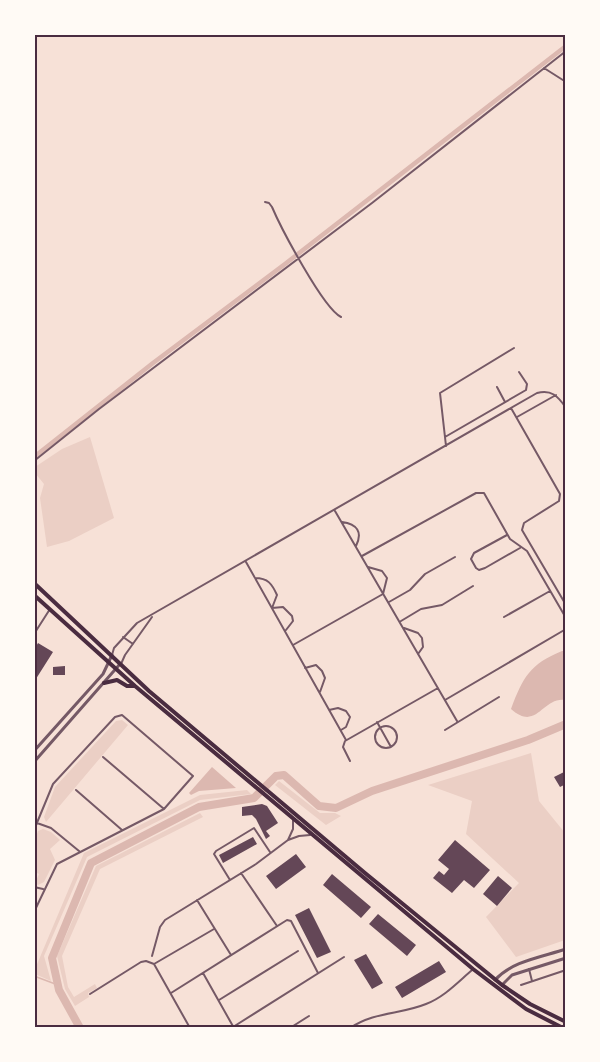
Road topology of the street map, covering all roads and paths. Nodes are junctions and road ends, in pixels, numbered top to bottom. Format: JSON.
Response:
{"nodes":[{"id":1,"x":566,"y":51,"type":"edge"},
{"id":2,"x":544,"y":68,"type":"junction"},
{"id":3,"x":566,"y":82,"type":"edge"},
{"id":4,"x":265,"y":202,"type":"dead end"},
{"id":5,"x":298,"y":258,"type":"junction"},
{"id":6,"x":340,"y":317,"type":"dead end"},
{"id":7,"x":514,"y":348,"type":"dead end"},
{"id":8,"x":519,"y":372,"type":"dead end"},
{"id":9,"x":497,"y":387,"type":"dead end"},
{"id":10,"x":556,"y":395,"type":"junction"},
{"id":11,"x":506,"y":402,"type":"junction"},
{"id":12,"x":511,"y":408,"type":"junction"},
{"id":13,"x":566,"y":408,"type":"edge"},
{"id":14,"x":517,"y":418,"type":"junction"},
{"id":15,"x":445,"y":437,"type":"junction"},
{"id":16,"x":446,"y":446,"type":"junction"},
{"id":17,"x":34,"y":461,"type":"edge"},
{"id":18,"x":335,"y":510,"type":"junction"},
{"id":19,"x":342,"y":522,"type":"junction"},
{"id":20,"x":507,"y":536,"type":"junction"},
{"id":21,"x":356,"y":546,"type":"junction"},
{"id":22,"x":520,"y":548,"type":"junction"},
{"id":23,"x":362,"y":556,"type":"junction"},
{"id":24,"x":455,"y":557,"type":"dead end"},
{"id":25,"x":245,"y":561,"type":"junction"},
{"id":26,"x":368,"y":567,"type":"junction"},
{"id":27,"x":255,"y":578,"type":"junction"},
{"id":28,"x":34,"y":583,"type":"edge"},
{"id":29,"x":473,"y":586,"type":"dead end"},
{"id":30,"x":550,"y":591,"type":"junction"},
{"id":31,"x":383,"y":594,"type":"junction"},
{"id":32,"x":34,"y":595,"type":"edge"},
{"id":33,"x":389,"y":603,"type":"junction"},
{"id":34,"x":566,"y":605,"type":"edge"},
{"id":35,"x":272,"y":608,"type":"junction"},
{"id":36,"x":50,"y":609,"type":"junction"},
{"id":37,"x":153,"y":614,"type":"junction"},
{"id":38,"x":504,"y":617,"type":"dead end"},
{"id":39,"x":566,"y":618,"type":"edge"},
{"id":40,"x":400,"y":622,"type":"junction"},
{"id":41,"x":403,"y":628,"type":"junction"},
{"id":42,"x":566,"y":629,"type":"edge"},
{"id":43,"x":285,"y":631,"type":"junction"},
{"id":44,"x":34,"y":634,"type":"edge"},
{"id":45,"x":123,"y":637,"type":"junction"},
{"id":46,"x":133,"y":645,"type":"junction"},
{"id":47,"x":293,"y":645,"type":"junction"},
{"id":48,"x":418,"y":654,"type":"junction"},
{"id":49,"x":112,"y":655,"type":"junction"},
{"id":50,"x":109,"y":663,"type":"junction"},
{"id":51,"x":120,"y":664,"type":"junction"},
{"id":52,"x":306,"y":668,"type":"junction"},
{"id":53,"x":116,"y":669,"type":"junction"},
{"id":54,"x":104,"y":684,"type":"junction"},
{"id":55,"x":135,"y":686,"type":"junction"},
{"id":56,"x":438,"y":688,"type":"junction"},
{"id":57,"x":320,"y":692,"type":"junction"},
{"id":58,"x":499,"y":697,"type":"dead end"},
{"id":59,"x":445,"y":700,"type":"junction"},
{"id":60,"x":329,"y":710,"type":"junction"},
{"id":61,"x":457,"y":721,"type":"junction"},
{"id":62,"x":377,"y":722,"type":"junction"},
{"id":63,"x":380,"y":728,"type":"junction"},
{"id":64,"x":340,"y":730,"type":"junction"},
{"id":65,"x":445,"y":730,"type":"dead end"},
{"id":66,"x":346,"y":740,"type":"junction"},
{"id":67,"x":391,"y":747,"type":"junction"},
{"id":68,"x":34,"y":752,"type":"edge"},
{"id":69,"x":104,"y":757,"type":"dead end"},
{"id":70,"x":350,"y":761,"type":"dead end"},
{"id":71,"x":34,"y":762,"type":"edge"},
{"id":72,"x":76,"y":790,"type":"dead end"},
{"id":73,"x":269,"y":797,"type":"junction"},
{"id":74,"x":164,"y":809,"type":"junction"},
{"id":75,"x":293,"y":820,"type":"junction"},
{"id":76,"x":37,"y":823,"type":"junction"},
{"id":77,"x":34,"y":830,"type":"edge"},
{"id":78,"x":122,"y":830,"type":"junction"},
{"id":79,"x":310,"y":835,"type":"junction"},
{"id":80,"x":288,"y":840,"type":"junction"},
{"id":81,"x":80,"y":852,"type":"junction"},
{"id":82,"x":270,"y":853,"type":"junction"},
{"id":83,"x":242,"y":873,"type":"junction"},
{"id":84,"x":230,"y":880,"type":"junction"},
{"id":85,"x":34,"y":887,"type":"edge"},
{"id":86,"x":44,"y":890,"type":"junction"},
{"id":87,"x":197,"y":900,"type":"junction"},
{"id":88,"x":34,"y":912,"type":"edge"},
{"id":89,"x":277,"y":926,"type":"junction"},
{"id":90,"x":214,"y":928,"type":"junction"},
{"id":91,"x":566,"y":950,"type":"edge"},
{"id":92,"x":298,"y":951,"type":"dead end"},
{"id":93,"x":231,"y":955,"type":"junction"},
{"id":94,"x":152,"y":956,"type":"dead end"},
{"id":95,"x":344,"y":957,"type":"dead end"},
{"id":96,"x":566,"y":958,"type":"edge"},
{"id":97,"x":154,"y":964,"type":"junction"},
{"id":98,"x":472,"y":969,"type":"junction"},
{"id":99,"x":529,"y":969,"type":"junction"},
{"id":100,"x":566,"y":970,"type":"edge"},
{"id":101,"x":204,"y":973,"type":"junction"},
{"id":102,"x":318,"y":973,"type":"junction"},
{"id":103,"x":495,"y":980,"type":"junction"},
{"id":104,"x":532,"y":981,"type":"junction"},
{"id":105,"x":502,"y":985,"type":"junction"},
{"id":106,"x":520,"y":985,"type":"dead end"},
{"id":107,"x":171,"y":993,"type":"junction"},
{"id":108,"x":90,"y":994,"type":"dead end"},
{"id":109,"x":219,"y":1000,"type":"junction"},
{"id":110,"x":309,"y":1016,"type":"dead end"},
{"id":111,"x":566,"y":1022,"type":"edge"},
{"id":112,"x":356,"y":1024,"type":"junction"},
{"id":113,"x":233,"y":1027,"type":"edge"},
{"id":114,"x":190,"y":1028,"type":"edge"},
{"id":115,"x":290,"y":1028,"type":"edge"},
{"id":116,"x":350,"y":1028,"type":"edge"},
{"id":117,"x":358,"y":1028,"type":"edge"},
{"id":118,"x":563,"y":1028,"type":"edge"}],
"edges":[{"from":1,"to":2,"type":"street"},
{"from":2,"to":3,"type":"street"},
{"from":2,"to":5,"type":"street"},
{"from":4,"to":5,"type":"street"},
{"from":5,"to":6,"type":"street"},
{"from":5,"to":17,"type":"street"},
{"from":7,"to":15,"type":"street"},
{"from":8,"to":11,"type":"street"},
{"from":9,"to":11,"type":"street"},
{"from":10,"to":12,"type":"street"},
{"from":10,"to":13,"type":"street"},
{"from":10,"to":14,"type":"street"},
{"from":11,"to":15,"type":"street"},
{"from":12,"to":14,"type":"street"},
{"from":12,"to":16,"type":"street"},
{"from":14,"to":34,"type":"street"},
{"from":15,"to":16,"type":"street"},
{"from":16,"to":18,"type":"street"},
{"from":18,"to":19,"type":"street"},
{"from":18,"to":25,"type":"street"},
{"from":19,"to":21,"type":"street"},
{"from":19,"to":21,"type":"street"},
{"from":20,"to":22,"type":"street"},
{"from":20,"to":22,"type":"street"},
{"from":20,"to":23,"type":"street"},
{"from":21,"to":23,"type":"street"},
{"from":22,"to":30,"type":"street"},
{"from":23,"to":26,"type":"street"},
{"from":24,"to":33,"type":"street"},
{"from":25,"to":27,"type":"street"},
{"from":25,"to":37,"type":"street"},
{"from":26,"to":31,"type":"street"},
{"from":26,"to":31,"type":"street"},
{"from":27,"to":35,"type":"street"},
{"from":27,"to":35,"type":"street"},
{"from":28,"to":49,"type":"main road"},
{"from":29,"to":40,"type":"street"},
{"from":30,"to":38,"type":"street"},
{"from":30,"to":39,"type":"street"},
{"from":31,"to":33,"type":"street"},
{"from":31,"to":47,"type":"street"},
{"from":32,"to":36,"type":"main road"},
{"from":33,"to":40,"type":"street"},
{"from":35,"to":43,"type":"street"},
{"from":35,"to":43,"type":"street"},
{"from":36,"to":44,"type":"street"},
{"from":36,"to":50,"type":"main road"},
{"from":37,"to":45,"type":"street"},
{"from":37,"to":46,"type":"street"},
{"from":40,"to":41,"type":"street"},
{"from":41,"to":48,"type":"street"},
{"from":41,"to":48,"type":"street"},
{"from":42,"to":59,"type":"street"},
{"from":43,"to":47,"type":"street"},
{"from":45,"to":46,"type":"street"},
{"from":45,"to":49,"type":"street"},
{"from":46,"to":51,"type":"street"},
{"from":47,"to":52,"type":"street"},
{"from":48,"to":56,"type":"street"},
{"from":49,"to":50,"type":"street"},
{"from":49,"to":51,"type":"main road"},
{"from":50,"to":53,"type":"main road"},
{"from":50,"to":68,"type":"street"},
{"from":51,"to":53,"type":"street"},
{"from":51,"to":73,"type":"main road"},
{"from":52,"to":57,"type":"street"},
{"from":52,"to":57,"type":"street"},
{"from":53,"to":54,"type":"street"},
{"from":53,"to":55,"type":"main road"},
{"from":54,"to":55,"type":"main road"},
{"from":54,"to":71,"type":"street"},
{"from":55,"to":73,"type":"main road"},
{"from":56,"to":59,"type":"street"},
{"from":56,"to":62,"type":"street"},
{"from":57,"to":60,"type":"street"},
{"from":58,"to":61,"type":"street"},
{"from":59,"to":61,"type":"street"},
{"from":60,"to":64,"type":"street"},
{"from":60,"to":64,"type":"street"},
{"from":61,"to":65,"type":"street"},
{"from":62,"to":63,"type":"street"},
{"from":62,"to":66,"type":"street"},
{"from":63,"to":67,"type":"street"},
{"from":63,"to":67,"type":"street"},
{"from":63,"to":67,"type":"street"},
{"from":64,"to":66,"type":"street"},
{"from":66,"to":70,"type":"street"},
{"from":69,"to":74,"type":"street"},
{"from":72,"to":78,"type":"street"},
{"from":73,"to":75,"type":"main road"},
{"from":73,"to":103,"type":"main road"},
{"from":74,"to":76,"type":"street"},
{"from":74,"to":78,"type":"street"},
{"from":75,"to":79,"type":"main road"},
{"from":75,"to":80,"type":"street"},
{"from":76,"to":77,"type":"street"},
{"from":76,"to":81,"type":"street"},
{"from":78,"to":81,"type":"street"},
{"from":79,"to":80,"type":"street"},
{"from":79,"to":98,"type":"main road"},
{"from":80,"to":82,"type":"street"},
{"from":81,"to":86,"type":"street"},
{"from":82,"to":83,"type":"street"},
{"from":82,"to":84,"type":"street"},
{"from":83,"to":84,"type":"street"},
{"from":83,"to":89,"type":"street"},
{"from":84,"to":87,"type":"street"},
{"from":85,"to":86,"type":"street"},
{"from":86,"to":88,"type":"street"},
{"from":87,"to":90,"type":"street"},
{"from":87,"to":94,"type":"street"},
{"from":89,"to":93,"type":"street"},
{"from":89,"to":102,"type":"street"},
{"from":90,"to":93,"type":"street"},
{"from":90,"to":97,"type":"street"},
{"from":91,"to":103,"type":"street"},
{"from":92,"to":109,"type":"street"},
{"from":93,"to":101,"type":"street"},
{"from":95,"to":102,"type":"street"},
{"from":96,"to":99,"type":"street"},
{"from":97,"to":107,"type":"street"},
{"from":97,"to":108,"type":"street"},
{"from":98,"to":112,"type":"street"},
{"from":98,"to":118,"type":"main road"},
{"from":99,"to":104,"type":"street"},
{"from":99,"to":105,"type":"street"},
{"from":100,"to":104,"type":"street"},
{"from":101,"to":107,"type":"street"},
{"from":101,"to":109,"type":"street"},
{"from":102,"to":113,"type":"street"},
{"from":103,"to":105,"type":"main road"},
{"from":104,"to":106,"type":"street"},
{"from":105,"to":111,"type":"main road"},
{"from":107,"to":114,"type":"street"},
{"from":109,"to":113,"type":"street"},
{"from":110,"to":115,"type":"street"},
{"from":112,"to":116,"type":"street"},
{"from":112,"to":117,"type":"street"}]}
